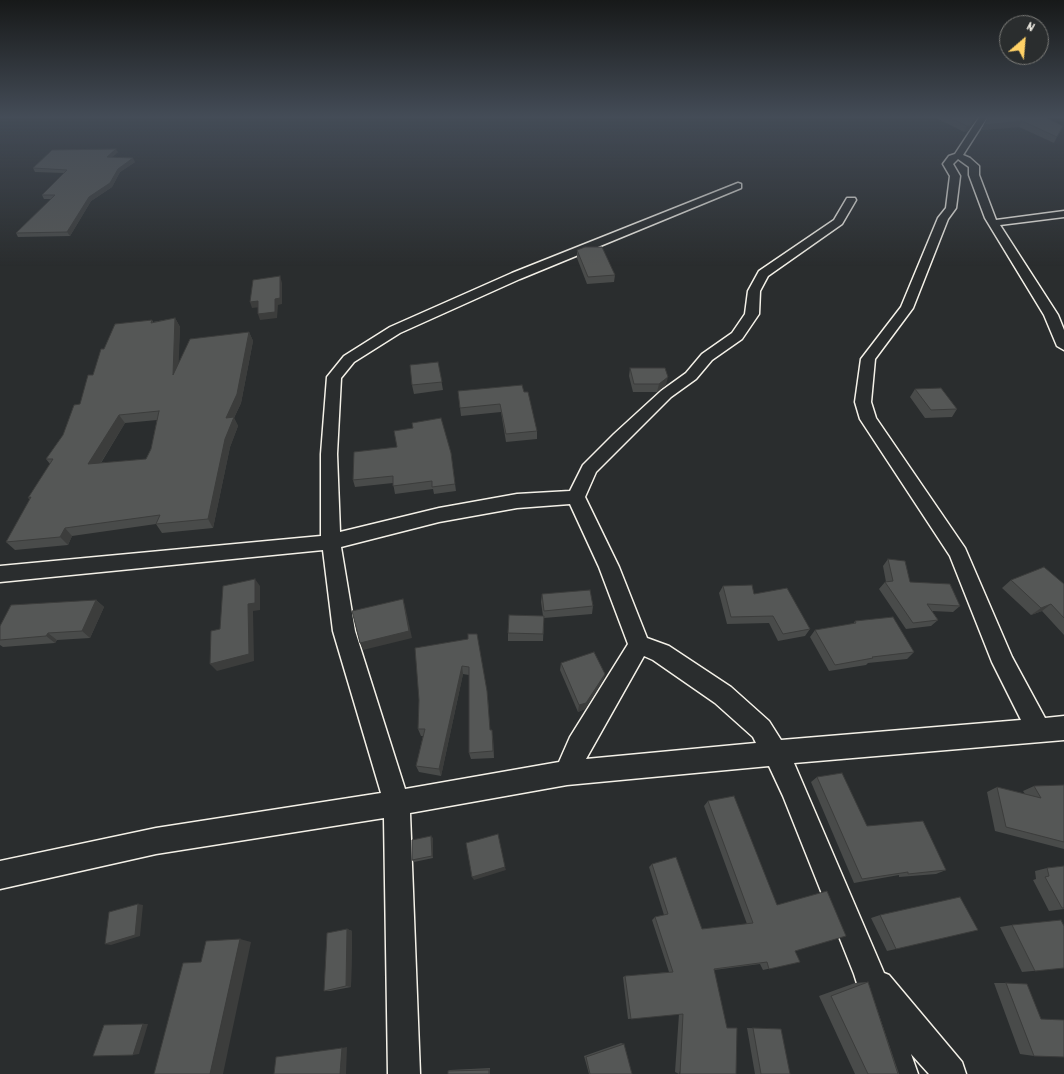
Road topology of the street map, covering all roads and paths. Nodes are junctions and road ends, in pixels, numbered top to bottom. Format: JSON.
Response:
{"nodes":[{"id":1,"x":949,"y":166,"type":"edge"},
{"id":2,"x":974,"y":166,"type":"edge"},
{"id":3,"x":738,"y":186,"type":"dead end"},
{"id":4,"x":851,"y":200,"type":"dead end"},
{"id":5,"x":1064,"y":214,"type":"edge"},
{"id":6,"x":994,"y":223,"type":"junction"},
{"id":7,"x":1064,"y":346,"type":"edge"},
{"id":8,"x":576,"y":497,"type":"junction"},
{"id":9,"x":331,"y":542,"type":"junction"},
{"id":10,"x":0,"y":574,"type":"edge"},
{"id":11,"x":639,"y":645,"type":"junction"},
{"id":12,"x":1064,"y":728,"type":"edge"},
{"id":13,"x":1040,"y":730,"type":"junction"},
{"id":14,"x":776,"y":754,"type":"junction"},
{"id":15,"x":567,"y":774,"type":"junction"},
{"id":16,"x":397,"y":803,"type":"junction"},
{"id":17,"x":0,"y":875,"type":"edge"},
{"id":18,"x":869,"y":974,"type":"junction"},
{"id":19,"x":404,"y":1074,"type":"edge"},
{"id":20,"x":902,"y":1074,"type":"edge"},
{"id":21,"x":950,"y":1074,"type":"edge"}],
"edges":[{"from":1,"to":13,"type":"street"},
{"from":2,"to":6,"type":"street"},
{"from":3,"to":9,"type":"street"},
{"from":4,"to":8,"type":"street"},
{"from":5,"to":6,"type":"street"},
{"from":6,"to":7,"type":"street"},
{"from":8,"to":9,"type":"street"},
{"from":8,"to":11,"type":"street"},
{"from":9,"to":10,"type":"street"},
{"from":9,"to":16,"type":"street"},
{"from":11,"to":14,"type":"street"},
{"from":11,"to":15,"type":"street"},
{"from":12,"to":13,"type":"street"},
{"from":13,"to":14,"type":"street"},
{"from":14,"to":15,"type":"street"},
{"from":14,"to":18,"type":"street"},
{"from":15,"to":16,"type":"street"},
{"from":16,"to":17,"type":"street"},
{"from":16,"to":19,"type":"street"},
{"from":18,"to":20,"type":"street"},
{"from":18,"to":21,"type":"street"}]}
